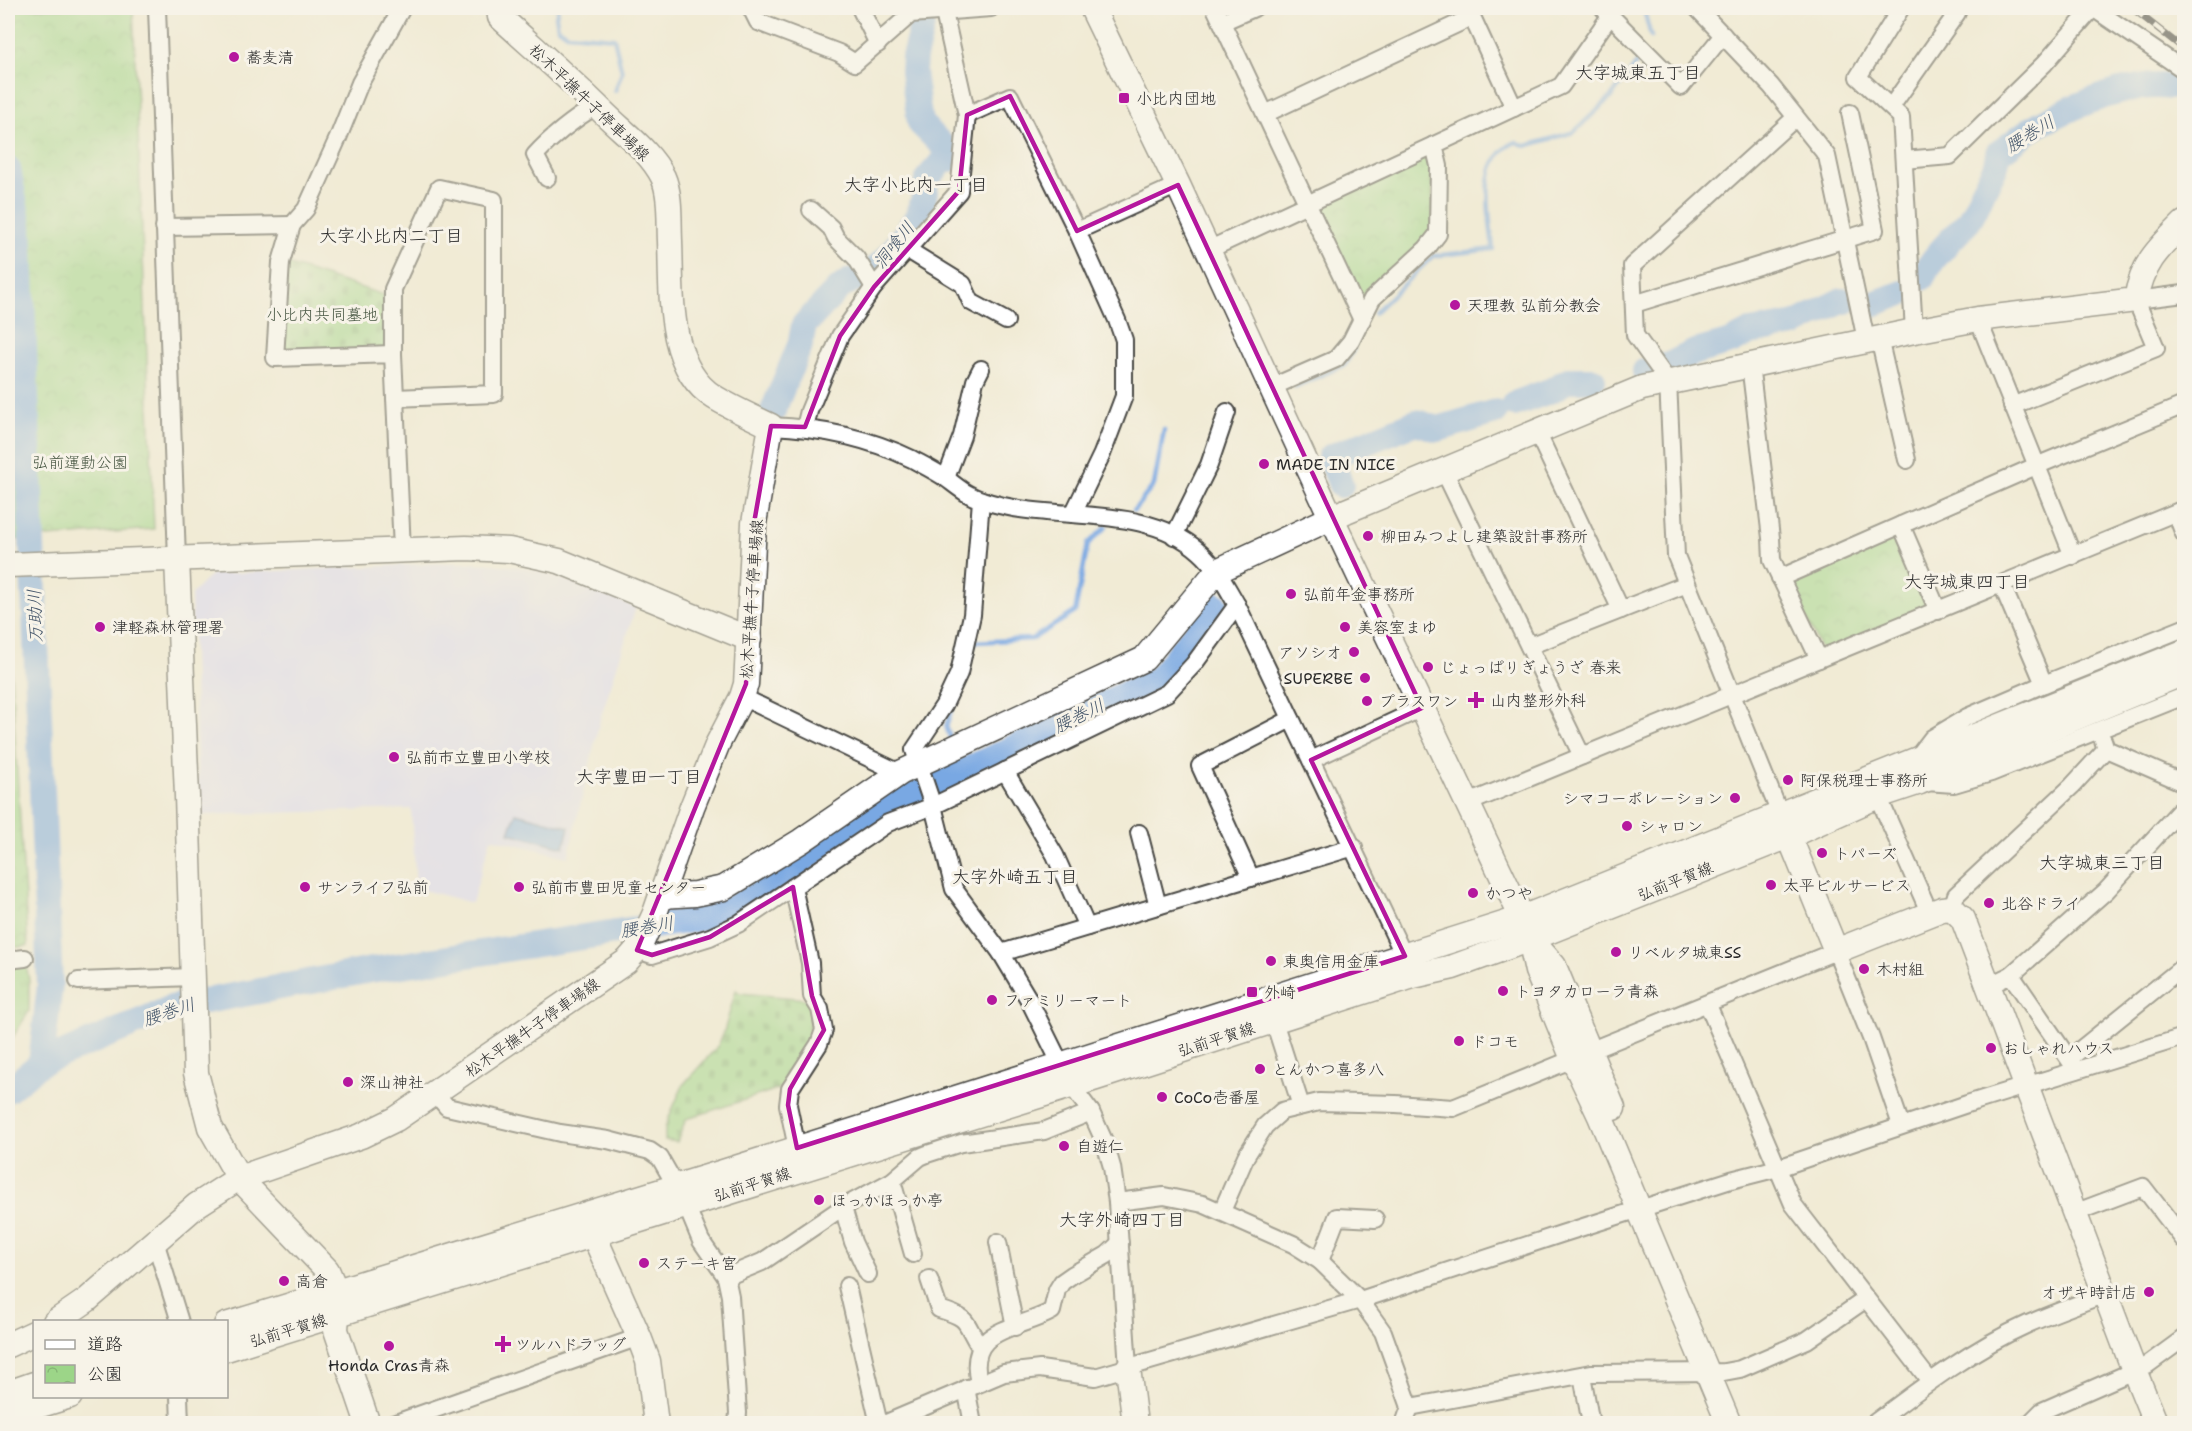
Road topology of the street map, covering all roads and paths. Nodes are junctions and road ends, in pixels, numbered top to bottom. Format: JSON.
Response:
{"nodes":[{"id":1,"x":157,"y":8,"type":"edge"},
{"id":2,"x":402,"y":8,"type":"edge"},
{"id":3,"x":498,"y":8,"type":"edge"},
{"id":4,"x":751,"y":8,"type":"edge"},
{"id":5,"x":860,"y":8,"type":"edge"},
{"id":6,"x":991,"y":8,"type":"edge"},
{"id":7,"x":1092,"y":8,"type":"edge"},
{"id":8,"x":1254,"y":8,"type":"edge"},
{"id":9,"x":1697,"y":8,"type":"edge"},
{"id":10,"x":1901,"y":8,"type":"edge"},
{"id":11,"x":944,"y":10,"type":"edge"},
{"id":12,"x":1470,"y":12,"type":"edge"},
{"id":13,"x":1606,"y":12,"type":"edge"},
{"id":14,"x":1957,"y":13,"type":"dead end"},
{"id":15,"x":1219,"y":15,"type":"edge"},
{"id":16,"x":1723,"y":35,"type":"junction"},
{"id":17,"x":878,"y":44,"type":"junction"},
{"id":18,"x":2184,"y":70,"type":"edge"},
{"id":19,"x":597,"y":105,"type":"junction"},
{"id":20,"x":1891,"y":107,"type":"junction"},
{"id":21,"x":1514,"y":108,"type":"junction"},
{"id":22,"x":1850,"y":113,"type":"dead end"},
{"id":23,"x":1265,"y":114,"type":"junction"},
{"id":24,"x":967,"y":115,"type":"junction"},
{"id":25,"x":1795,"y":118,"type":"junction"},
{"id":26,"x":1434,"y":145,"type":"junction"},
{"id":27,"x":1904,"y":160,"type":"junction"},
{"id":28,"x":547,"y":178,"type":"dead end"},
{"id":29,"x":1178,"y":185,"type":"junction"},
{"id":30,"x":1308,"y":204,"type":"junction"},
{"id":31,"x":811,"y":210,"type":"dead end"},
{"id":32,"x":2184,"y":223,"type":"edge"},
{"id":33,"x":292,"y":225,"type":"junction"},
{"id":34,"x":164,"y":227,"type":"junction"},
{"id":35,"x":1077,"y":231,"type":"junction"},
{"id":36,"x":1844,"y":239,"type":"junction"},
{"id":37,"x":908,"y":250,"type":"junction"},
{"id":38,"x":1208,"y":250,"type":"junction"},
{"id":39,"x":870,"y":280,"type":"junction"},
{"id":40,"x":2184,"y":294,"type":"edge"},
{"id":41,"x":2136,"y":300,"type":"junction"},
{"id":42,"x":1634,"y":304,"type":"junction"},
{"id":43,"x":1978,"y":319,"type":"junction"},
{"id":44,"x":1362,"y":320,"type":"junction"},
{"id":45,"x":1006,"y":321,"type":"dead end"},
{"id":46,"x":1914,"y":331,"type":"junction"},
{"id":47,"x":1872,"y":339,"type":"junction"},
{"id":48,"x":393,"y":354,"type":"junction"},
{"id":49,"x":1750,"y":364,"type":"junction"},
{"id":50,"x":981,"y":369,"type":"dead end"},
{"id":51,"x":1662,"y":372,"type":"junction"},
{"id":52,"x":1272,"y":387,"type":"junction"},
{"id":53,"x":395,"y":398,"type":"junction"},
{"id":54,"x":2184,"y":405,"type":"edge"},
{"id":55,"x":2012,"y":406,"type":"junction"},
{"id":56,"x":1227,"y":412,"type":"dead end"},
{"id":57,"x":771,"y":426,"type":"junction"},
{"id":58,"x":805,"y":427,"type":"junction"},
{"id":59,"x":1537,"y":432,"type":"junction"},
{"id":60,"x":1906,"y":460,"type":"dead end"},
{"id":61,"x":2036,"y":466,"type":"junction"},
{"id":62,"x":1444,"y":471,"type":"junction"},
{"id":63,"x":946,"y":478,"type":"junction"},
{"id":64,"x":981,"y":500,"type":"junction"},
{"id":65,"x":2180,"y":511,"type":"edge"},
{"id":66,"x":1073,"y":514,"type":"junction"},
{"id":67,"x":1332,"y":518,"type":"junction"},
{"id":68,"x":1901,"y":525,"type":"junction"},
{"id":69,"x":2184,"y":534,"type":"edge"},
{"id":70,"x":1174,"y":536,"type":"junction"},
{"id":71,"x":402,"y":550,"type":"junction"},
{"id":72,"x":2073,"y":556,"type":"junction"},
{"id":73,"x":177,"y":559,"type":"junction"},
{"id":74,"x":13,"y":565,"type":"edge"},
{"id":75,"x":1217,"y":571,"type":"junction"},
{"id":76,"x":1780,"y":578,"type":"junction"},
{"id":77,"x":1687,"y":584,"type":"junction"},
{"id":78,"x":2002,"y":585,"type":"junction"},
{"id":79,"x":1237,"y":604,"type":"junction"},
{"id":80,"x":1621,"y":610,"type":"junction"},
{"id":81,"x":1938,"y":611,"type":"junction"},
{"id":82,"x":2184,"y":628,"type":"edge"},
{"id":83,"x":749,"y":639,"type":"junction"},
{"id":84,"x":1529,"y":646,"type":"junction"},
{"id":85,"x":2184,"y":652,"type":"edge"},
{"id":86,"x":1820,"y":659,"type":"junction"},
{"id":87,"x":2184,"y":672,"type":"edge"},
{"id":88,"x":2044,"y":684,"type":"junction"},
{"id":89,"x":1732,"y":695,"type":"junction"},
{"id":90,"x":2184,"y":696,"type":"edge"},
{"id":91,"x":741,"y":697,"type":"junction"},
{"id":92,"x":1422,"y":708,"type":"junction"},
{"id":93,"x":1291,"y":719,"type":"junction"},
{"id":94,"x":2099,"y":729,"type":"junction"},
{"id":95,"x":2106,"y":749,"type":"junction"},
{"id":96,"x":1582,"y":756,"type":"junction"},
{"id":97,"x":1311,"y":760,"type":"junction"},
{"id":98,"x":913,"y":770,"type":"junction"},
{"id":99,"x":1005,"y":771,"type":"junction"},
{"id":100,"x":1918,"y":771,"type":"junction"},
{"id":101,"x":2184,"y":783,"type":"edge"},
{"id":102,"x":1878,"y":796,"type":"junction"},
{"id":103,"x":932,"y":802,"type":"junction"},
{"id":104,"x":1468,"y":803,"type":"junction"},
{"id":105,"x":2184,"y":806,"type":"edge"},
{"id":106,"x":1780,"y":814,"type":"junction"},
{"id":107,"x":1139,"y":833,"type":"dead end"},
{"id":108,"x":1789,"y":836,"type":"junction"},
{"id":109,"x":1354,"y":847,"type":"junction"},
{"id":110,"x":1251,"y":878,"type":"junction"},
{"id":111,"x":793,"y":887,"type":"junction"},
{"id":112,"x":658,"y":904,"type":"junction"},
{"id":113,"x":1158,"y":906,"type":"junction"},
{"id":114,"x":1941,"y":911,"type":"junction"},
{"id":115,"x":1087,"y":927,"type":"junction"},
{"id":116,"x":1526,"y":929,"type":"junction"},
{"id":117,"x":639,"y":948,"type":"junction"},
{"id":118,"x":1836,"y":951,"type":"junction"},
{"id":119,"x":1001,"y":953,"type":"junction"},
{"id":120,"x":26,"y":958,"type":"dead end"},
{"id":121,"x":8,"y":960,"type":"edge"},
{"id":122,"x":1409,"y":966,"type":"junction"},
{"id":123,"x":2184,"y":966,"type":"edge"},
{"id":124,"x":2011,"y":975,"type":"junction"},
{"id":125,"x":78,"y":981,"type":"dead end"},
{"id":126,"x":193,"y":981,"type":"junction"},
{"id":127,"x":1988,"y":987,"type":"junction"},
{"id":128,"x":1708,"y":1005,"type":"junction"},
{"id":129,"x":1271,"y":1010,"type":"junction"},
{"id":130,"x":2184,"y":1037,"type":"edge"},
{"id":131,"x":1581,"y":1055,"type":"junction"},
{"id":132,"x":2074,"y":1065,"type":"junction"},
{"id":133,"x":1066,"y":1075,"type":"junction"},
{"id":134,"x":2026,"y":1087,"type":"junction"},
{"id":135,"x":435,"y":1093,"type":"junction"},
{"id":136,"x":1301,"y":1106,"type":"junction"},
{"id":137,"x":1091,"y":1112,"type":"junction"},
{"id":138,"x":1901,"y":1125,"type":"junction"},
{"id":139,"x":797,"y":1148,"type":"junction"},
{"id":140,"x":1778,"y":1168,"type":"junction"},
{"id":141,"x":239,"y":1178,"type":"junction"},
{"id":142,"x":892,"y":1181,"type":"junction"},
{"id":143,"x":681,"y":1196,"type":"junction"},
{"id":144,"x":1117,"y":1202,"type":"junction"},
{"id":145,"x":843,"y":1207,"type":"junction"},
{"id":146,"x":1646,"y":1208,"type":"junction"},
{"id":147,"x":1222,"y":1212,"type":"junction"},
{"id":148,"x":2074,"y":1213,"type":"junction"},
{"id":149,"x":1375,"y":1219,"type":"dead end"},
{"id":150,"x":589,"y":1225,"type":"junction"},
{"id":151,"x":2184,"y":1240,"type":"edge"},
{"id":152,"x":155,"y":1241,"type":"junction"},
{"id":153,"x":998,"y":1242,"type":"dead end"},
{"id":154,"x":1120,"y":1243,"type":"junction"},
{"id":155,"x":913,"y":1254,"type":"dead end"},
{"id":156,"x":1320,"y":1261,"type":"junction"},
{"id":157,"x":868,"y":1274,"type":"dead end"},
{"id":158,"x":726,"y":1277,"type":"junction"},
{"id":159,"x":929,"y":1279,"type":"dead end"},
{"id":160,"x":847,"y":1286,"type":"dead end"},
{"id":161,"x":2105,"y":1294,"type":"junction"},
{"id":162,"x":1866,"y":1299,"type":"junction"},
{"id":163,"x":1360,"y":1300,"type":"junction"},
{"id":164,"x":337,"y":1303,"type":"junction"},
{"id":165,"x":58,"y":1320,"type":"edge"},
{"id":166,"x":179,"y":1320,"type":"edge"},
{"id":167,"x":228,"y":1325,"type":"edge"},
{"id":168,"x":1015,"y":1326,"type":"junction"},
{"id":169,"x":33,"y":1334,"type":"edge"},
{"id":170,"x":639,"y":1337,"type":"junction"},
{"id":171,"x":2184,"y":1338,"type":"edge"},
{"id":172,"x":8,"y":1345,"type":"edge"},
{"id":173,"x":980,"y":1347,"type":"junction"},
{"id":174,"x":228,"y":1348,"type":"edge"},
{"id":175,"x":1128,"y":1368,"type":"junction"},
{"id":176,"x":2134,"y":1370,"type":"junction"},
{"id":177,"x":1715,"y":1372,"type":"junction"},
{"id":178,"x":1582,"y":1375,"type":"junction"},
{"id":179,"x":1930,"y":1381,"type":"junction"},
{"id":180,"x":33,"y":1384,"type":"edge"},
{"id":181,"x":972,"y":1386,"type":"junction"},
{"id":182,"x":8,"y":1393,"type":"edge"},
{"id":183,"x":63,"y":1398,"type":"edge"},
{"id":184,"x":179,"y":1398,"type":"edge"},
{"id":185,"x":1410,"y":1407,"type":"junction"},
{"id":186,"x":8,"y":1415,"type":"edge"},
{"id":187,"x":180,"y":1424,"type":"edge"},
{"id":188,"x":368,"y":1424,"type":"edge"},
{"id":189,"x":393,"y":1424,"type":"edge"},
{"id":190,"x":656,"y":1424,"type":"edge"},
{"id":191,"x":737,"y":1424,"type":"edge"},
{"id":192,"x":881,"y":1424,"type":"edge"},
{"id":193,"x":974,"y":1424,"type":"edge"},
{"id":194,"x":1135,"y":1424,"type":"edge"},
{"id":195,"x":1404,"y":1424,"type":"edge"},
{"id":196,"x":1591,"y":1424,"type":"edge"},
{"id":197,"x":1729,"y":1424,"type":"edge"},
{"id":198,"x":1745,"y":1424,"type":"edge"},
{"id":199,"x":1873,"y":1424,"type":"edge"},
{"id":200,"x":2029,"y":1424,"type":"edge"},
{"id":201,"x":2156,"y":1424,"type":"edge"}],
"edges":[{"from":1,"to":34,"type":"street"},
{"from":2,"to":33,"type":"street"},
{"from":3,"to":19,"type":"street","name":"松木平撫牛子停車場線"},
{"from":4,"to":17,"type":"street"},
{"from":5,"to":17,"type":"street"},
{"from":6,"to":11,"type":"street"},
{"from":7,"to":29,"type":"street"},
{"from":8,"to":15,"type":"street"},
{"from":9,"to":16,"type":"street"},
{"from":10,"to":20,"type":"street"},
{"from":11,"to":17,"type":"street"},
{"from":11,"to":24,"type":"street"},
{"from":12,"to":21,"type":"street"},
{"from":12,"to":23,"type":"street"},
{"from":13,"to":16,"type":"street"},
{"from":13,"to":21,"type":"street"},
{"from":14,"to":20,"type":"street"},
{"from":15,"to":23,"type":"street"},
{"from":16,"to":25,"type":"street"},
{"from":18,"to":27,"type":"street"},
{"from":19,"to":28,"type":"street"},
{"from":19,"to":57,"type":"street","name":"松木平撫牛子停車場線"},
{"from":20,"to":27,"type":"street"},
{"from":21,"to":26,"type":"street"},
{"from":22,"to":36,"type":"street"},
{"from":23,"to":30,"type":"street"},
{"from":24,"to":35,"type":"street"},
{"from":24,"to":37,"type":"street"},
{"from":25,"to":36,"type":"street"},
{"from":25,"to":42,"type":"street"},
{"from":26,"to":30,"type":"street"},
{"from":26,"to":44,"type":"street"},
{"from":27,"to":46,"type":"street"},
{"from":29,"to":35,"type":"street"},
{"from":29,"to":38,"type":"street"},
{"from":30,"to":38,"type":"street"},
{"from":30,"to":44,"type":"street"},
{"from":31,"to":39,"type":"street"},
{"from":32,"to":41,"type":"street"},
{"from":33,"to":34,"type":"street"},
{"from":33,"to":48,"type":"street"},
{"from":34,"to":73,"type":"street"},
{"from":35,"to":66,"type":"street"},
{"from":36,"to":42,"type":"street"},
{"from":36,"to":47,"type":"street"},
{"from":37,"to":39,"type":"street"},
{"from":37,"to":45,"type":"street"},
{"from":38,"to":52,"type":"street"},
{"from":39,"to":58,"type":"street"},
{"from":40,"to":41,"type":"street"},
{"from":41,"to":43,"type":"street"},
{"from":41,"to":55,"type":"street"},
{"from":42,"to":51,"type":"street"},
{"from":43,"to":46,"type":"street"},
{"from":43,"to":55,"type":"street"},
{"from":44,"to":52,"type":"street"},
{"from":46,"to":47,"type":"street"},
{"from":47,"to":49,"type":"street"},
{"from":47,"to":60,"type":"street"},
{"from":48,"to":53,"type":"street"},
{"from":48,"to":53,"type":"street"},
{"from":49,"to":51,"type":"street"},
{"from":49,"to":76,"type":"street"},
{"from":50,"to":63,"type":"street"},
{"from":51,"to":59,"type":"street"},
{"from":51,"to":77,"type":"street"},
{"from":52,"to":67,"type":"street"},
{"from":53,"to":71,"type":"street"},
{"from":54,"to":61,"type":"street"},
{"from":55,"to":61,"type":"street"},
{"from":56,"to":70,"type":"street"},
{"from":57,"to":58,"type":"street"},
{"from":57,"to":83,"type":"street","name":"松木平撫牛子停車場線"},
{"from":58,"to":63,"type":"street"},
{"from":59,"to":62,"type":"street"},
{"from":59,"to":80,"type":"street"},
{"from":61,"to":68,"type":"street"},
{"from":61,"to":72,"type":"street"},
{"from":62,"to":67,"type":"street"},
{"from":62,"to":84,"type":"street"},
{"from":63,"to":64,"type":"street"},
{"from":64,"to":66,"type":"street"},
{"from":64,"to":98,"type":"street"},
{"from":65,"to":69,"type":"street"},
{"from":65,"to":72,"type":"street"},
{"from":66,"to":70,"type":"street"},
{"from":67,"to":75,"type":"street"},
{"from":67,"to":92,"type":"street"},
{"from":68,"to":76,"type":"street"},
{"from":68,"to":81,"type":"street"},
{"from":70,"to":75,"type":"street"},
{"from":71,"to":73,"type":"street"},
{"from":71,"to":83,"type":"street"},
{"from":72,"to":78,"type":"street"},
{"from":73,"to":74,"type":"street"},
{"from":73,"to":126,"type":"street"},
{"from":75,"to":79,"type":"street"},
{"from":75,"to":98,"type":"street"},
{"from":76,"to":86,"type":"street"},
{"from":77,"to":80,"type":"street"},
{"from":77,"to":89,"type":"street"},
{"from":78,"to":81,"type":"street"},
{"from":78,"to":88,"type":"street"},
{"from":79,"to":93,"type":"street"},
{"from":79,"to":99,"type":"street"},
{"from":80,"to":84,"type":"street"},
{"from":81,"to":86,"type":"street"},
{"from":82,"to":88,"type":"street"},
{"from":83,"to":91,"type":"street","name":"松木平撫牛子停車場線"},
{"from":84,"to":96,"type":"street"},
{"from":85,"to":100,"type":"street","name":"弘前平賀線"},
{"from":86,"to":89,"type":"street"},
{"from":87,"to":100,"type":"street","name":"弘前平賀線"},
{"from":88,"to":100,"type":"street"},
{"from":89,"to":96,"type":"street"},
{"from":89,"to":106,"type":"street"},
{"from":90,"to":94,"type":"street"},
{"from":91,"to":98,"type":"street"},
{"from":91,"to":112,"type":"street","name":"松木平撫牛子停車場線"},
{"from":92,"to":97,"type":"street"},
{"from":92,"to":104,"type":"street"},
{"from":93,"to":97,"type":"street"},
{"from":93,"to":110,"type":"street"},
{"from":94,"to":95,"type":"street"},
{"from":94,"to":100,"type":"street"},
{"from":95,"to":101,"type":"street"},
{"from":95,"to":114,"type":"street"},
{"from":96,"to":104,"type":"street"},
{"from":97,"to":109,"type":"street"},
{"from":98,"to":103,"type":"street"},
{"from":98,"to":112,"type":"street"},
{"from":99,"to":103,"type":"street"},
{"from":99,"to":115,"type":"street"},
{"from":100,"to":102,"type":"street","name":"弘前平賀線"},
{"from":100,"to":106,"type":"street","name":"弘前平賀線"},
{"from":102,"to":108,"type":"street","name":"弘前平賀線"},
{"from":102,"to":114,"type":"street"},
{"from":103,"to":111,"type":"street"},
{"from":103,"to":119,"type":"street"},
{"from":104,"to":116,"type":"street"},
{"from":105,"to":124,"type":"street"},
{"from":106,"to":108,"type":"street"},
{"from":106,"to":116,"type":"street","name":"弘前平賀線"},
{"from":107,"to":113,"type":"street"},
{"from":108,"to":116,"type":"street","name":"弘前平賀線"},
{"from":108,"to":118,"type":"street"},
{"from":109,"to":110,"type":"street"},
{"from":109,"to":122,"type":"street"},
{"from":110,"to":113,"type":"street"},
{"from":111,"to":117,"type":"street"},
{"from":111,"to":139,"type":"street"},
{"from":112,"to":117,"type":"street","name":"松木平撫牛子停車場線"},
{"from":113,"to":115,"type":"street"},
{"from":114,"to":118,"type":"street"},
{"from":114,"to":127,"type":"street"},
{"from":115,"to":119,"type":"street"},
{"from":116,"to":122,"type":"street","name":"弘前平賀線"},
{"from":116,"to":131,"type":"street"},
{"from":117,"to":135,"type":"street","name":"松木平撫牛子停車場線"},
{"from":118,"to":128,"type":"street"},
{"from":118,"to":138,"type":"street"},
{"from":119,"to":133,"type":"street"},
{"from":120,"to":121,"type":"street"},
{"from":122,"to":129,"type":"street","name":"弘前平賀線"},
{"from":123,"to":132,"type":"street"},
{"from":124,"to":127,"type":"street"},
{"from":124,"to":132,"type":"street"},
{"from":125,"to":126,"type":"street"},
{"from":126,"to":141,"type":"street"},
{"from":127,"to":134,"type":"street"},
{"from":128,"to":131,"type":"street"},
{"from":128,"to":140,"type":"street"},
{"from":129,"to":133,"type":"street","name":"弘前平賀線"},
{"from":129,"to":136,"type":"street"},
{"from":130,"to":132,"type":"street"},
{"from":131,"to":136,"type":"street"},
{"from":131,"to":146,"type":"street"},
{"from":132,"to":134,"type":"street"},
{"from":133,"to":137,"type":"street"},
{"from":133,"to":139,"type":"street","name":"弘前平賀線"},
{"from":133,"to":143,"type":"street","name":"弘前平賀線"},
{"from":134,"to":138,"type":"street"},
{"from":134,"to":148,"type":"street"},
{"from":135,"to":141,"type":"street","name":"松木平撫牛子停車場線"},
{"from":135,"to":143,"type":"street"},
{"from":136,"to":147,"type":"street"},
{"from":137,"to":142,"type":"street"},
{"from":137,"to":144,"type":"street"},
{"from":138,"to":140,"type":"street"},
{"from":139,"to":143,"type":"street","name":"弘前平賀線"},
{"from":140,"to":146,"type":"street"},
{"from":140,"to":162,"type":"street"},
{"from":141,"to":152,"type":"street","name":"松木平撫牛子停車場線"},
{"from":141,"to":164,"type":"street"},
{"from":142,"to":145,"type":"street"},
{"from":142,"to":155,"type":"street"},
{"from":143,"to":150,"type":"street","name":"弘前平賀線"},
{"from":143,"to":158,"type":"street"},
{"from":144,"to":147,"type":"street"},
{"from":144,"to":154,"type":"street"},
{"from":145,"to":157,"type":"street"},
{"from":145,"to":158,"type":"street"},
{"from":146,"to":163,"type":"street"},
{"from":146,"to":177,"type":"street"},
{"from":147,"to":156,"type":"street"},
{"from":148,"to":151,"type":"street"},
{"from":148,"to":161,"type":"street"},
{"from":149,"to":156,"type":"street"},
{"from":150,"to":164,"type":"street","name":"弘前平賀線"},
{"from":150,"to":170,"type":"street"},
{"from":152,"to":165,"type":"street","name":"松木平撫牛子停車場線"},
{"from":152,"to":166,"type":"street"},
{"from":153,"to":168,"type":"street"},
{"from":154,"to":168,"type":"street"},
{"from":154,"to":175,"type":"street"},
{"from":156,"to":163,"type":"street"},
{"from":158,"to":191,"type":"street"},
{"from":159,"to":173,"type":"street"},
{"from":160,"to":192,"type":"street"},
{"from":161,"to":176,"type":"street"},
{"from":161,"to":179,"type":"street"},
{"from":162,"to":177,"type":"street"},
{"from":162,"to":179,"type":"street"},
{"from":163,"to":175,"type":"street"},
{"from":163,"to":185,"type":"street"},
{"from":164,"to":167,"type":"street","name":"弘前平賀線"},
{"from":164,"to":174,"type":"street","name":"弘前平賀線"},
{"from":164,"to":188,"type":"street"},
{"from":168,"to":173,"type":"street"},
{"from":169,"to":172,"type":"street"},
{"from":170,"to":189,"type":"street"},
{"from":170,"to":190,"type":"street"},
{"from":171,"to":176,"type":"street"},
{"from":173,"to":181,"type":"street"},
{"from":175,"to":181,"type":"street"},
{"from":175,"to":194,"type":"street"},
{"from":176,"to":200,"type":"street"},
{"from":176,"to":201,"type":"street"},
{"from":177,"to":178,"type":"street"},
{"from":177,"to":197,"type":"street"},
{"from":177,"to":198,"type":"street"},
{"from":178,"to":185,"type":"street"},
{"from":178,"to":196,"type":"street"},
{"from":179,"to":199,"type":"street"},
{"from":180,"to":182,"type":"street"},
{"from":181,"to":192,"type":"street"},
{"from":181,"to":193,"type":"street"},
{"from":183,"to":186,"type":"street"},
{"from":184,"to":187,"type":"street"},
{"from":185,"to":195,"type":"street"}]}
